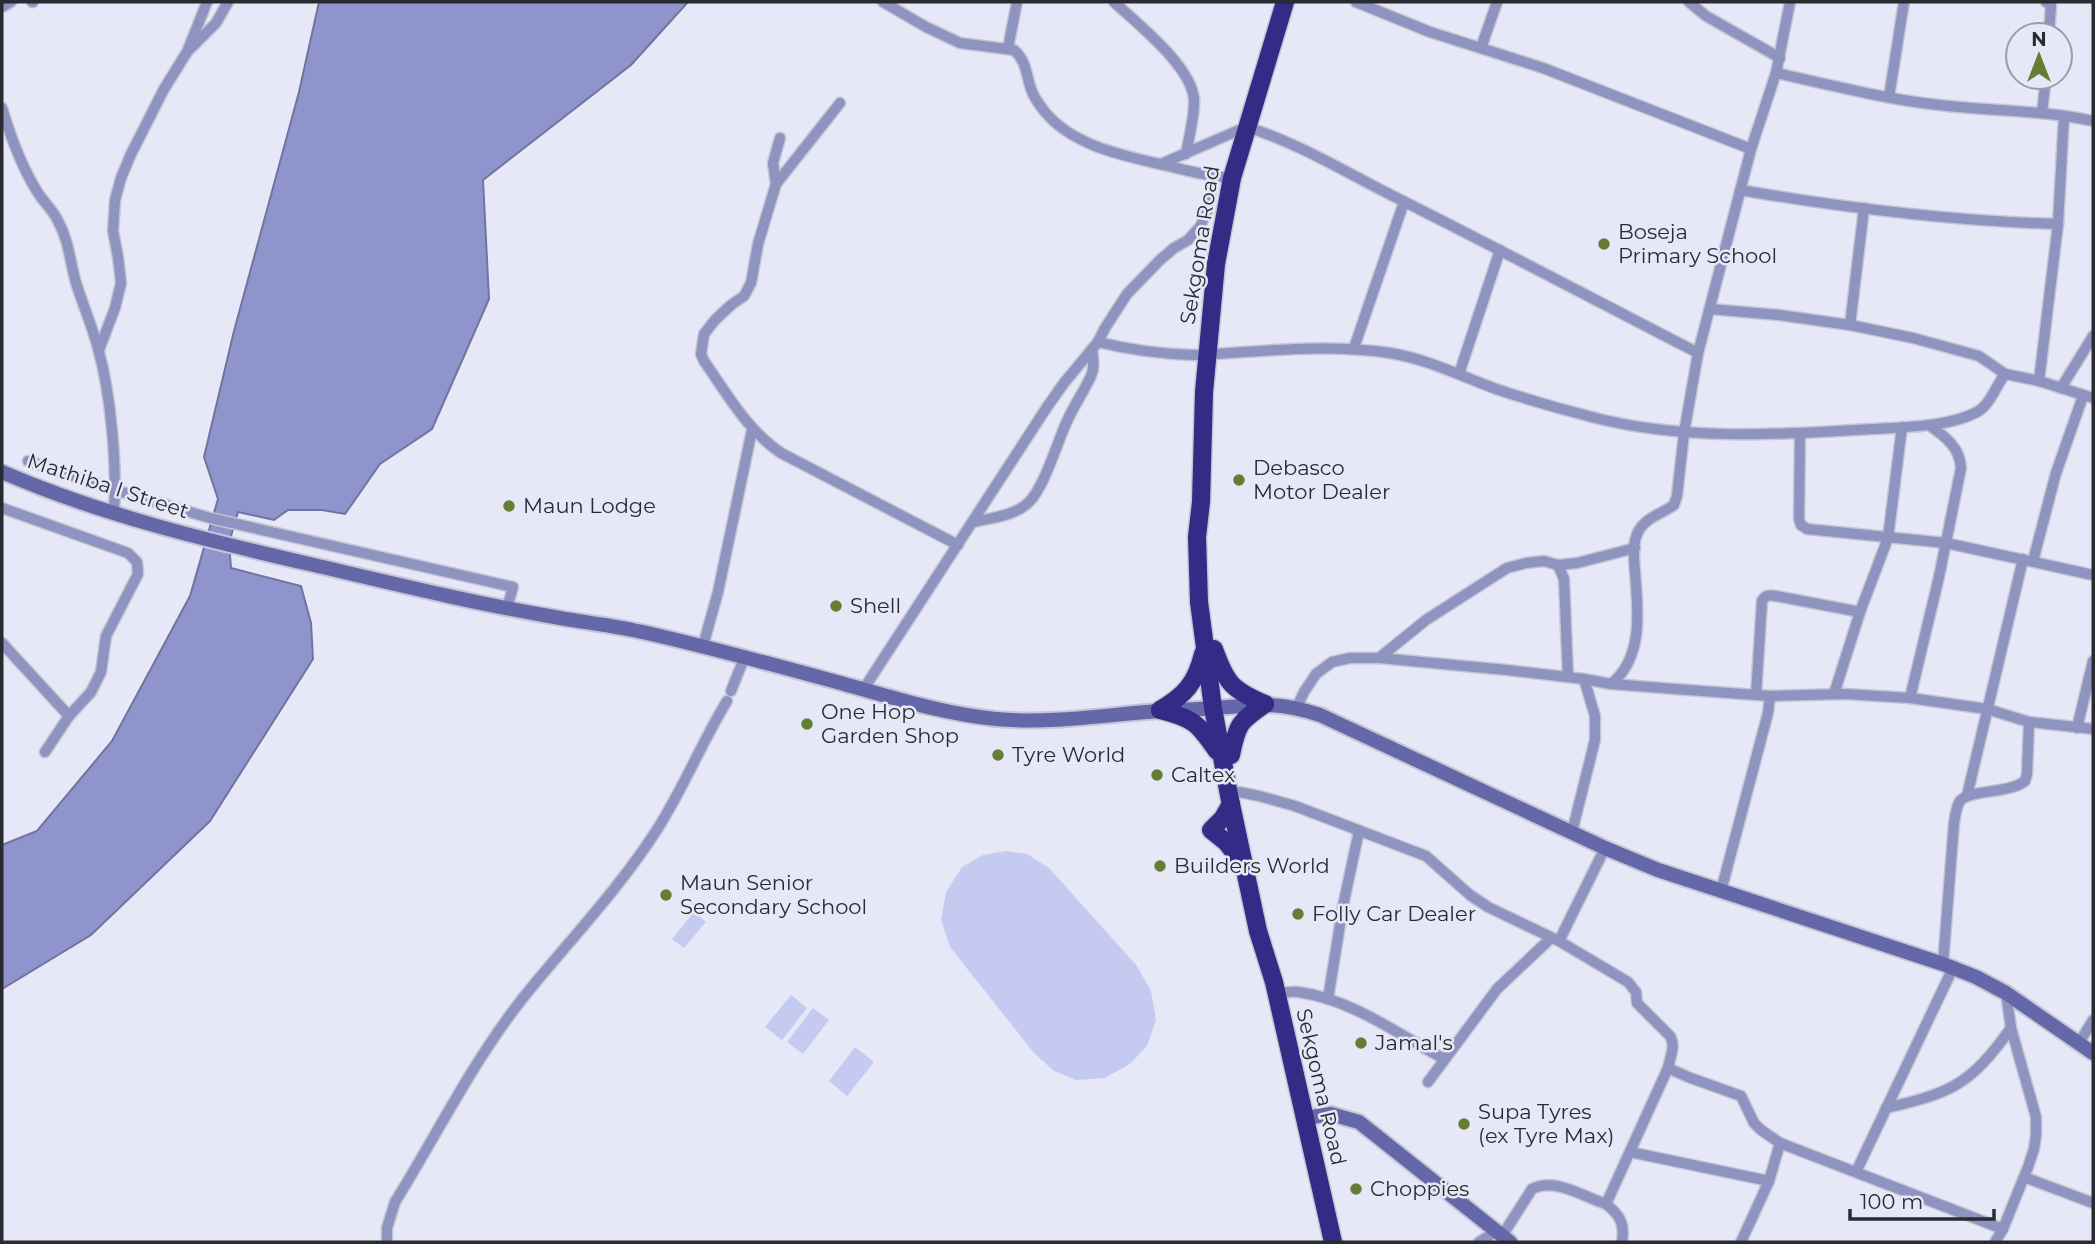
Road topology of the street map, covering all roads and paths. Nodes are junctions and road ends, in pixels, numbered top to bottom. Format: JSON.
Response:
{"nodes":[{"id":1,"x":11,"y":2,"type":"edge"},
{"id":2,"x":207,"y":2,"type":"edge"},
{"id":3,"x":228,"y":2,"type":"edge"},
{"id":4,"x":883,"y":2,"type":"edge"},
{"id":5,"x":1017,"y":2,"type":"edge"},
{"id":6,"x":1114,"y":2,"type":"edge"},
{"id":7,"x":1285,"y":2,"type":"edge"},
{"id":8,"x":1356,"y":2,"type":"edge"},
{"id":9,"x":1497,"y":2,"type":"edge"},
{"id":10,"x":1689,"y":2,"type":"edge"},
{"id":11,"x":1790,"y":2,"type":"edge"},
{"id":12,"x":1904,"y":2,"type":"edge"},
{"id":13,"x":2046,"y":2,"type":"edge"},
{"id":14,"x":2,"y":7,"type":"edge"},
{"id":15,"x":2050,"y":21,"type":"edge"},
{"id":16,"x":1008,"y":48,"type":"junction"},
{"id":17,"x":1480,"y":48,"type":"junction"},
{"id":18,"x":187,"y":52,"type":"junction"},
{"id":19,"x":1780,"y":58,"type":"junction"},
{"id":20,"x":1776,"y":73,"type":"junction"},
{"id":21,"x":2044,"y":91,"type":"edge"},
{"id":22,"x":1889,"y":97,"type":"junction"},
{"id":23,"x":840,"y":103,"type":"dead end"},
{"id":24,"x":2,"y":108,"type":"edge"},
{"id":25,"x":2042,"y":113,"type":"junction"},
{"id":26,"x":2064,"y":116,"type":"junction"},
{"id":27,"x":2093,"y":121,"type":"edge"},
{"id":28,"x":1246,"y":127,"type":"junction"},
{"id":29,"x":780,"y":138,"type":"dead end"},
{"id":30,"x":1751,"y":149,"type":"junction"},
{"id":31,"x":1186,"y":154,"type":"junction"},
{"id":32,"x":1161,"y":164,"type":"junction"},
{"id":33,"x":1213,"y":177,"type":"junction"},
{"id":34,"x":1232,"y":178,"type":"junction"},
{"id":35,"x":776,"y":184,"type":"junction"},
{"id":36,"x":1740,"y":190,"type":"junction"},
{"id":37,"x":1404,"y":202,"type":"junction"},
{"id":38,"x":1864,"y":208,"type":"junction"},
{"id":39,"x":2058,"y":224,"type":"junction"},
{"id":40,"x":1500,"y":250,"type":"junction"},
{"id":41,"x":1710,"y":309,"type":"junction"},
{"id":42,"x":1850,"y":325,"type":"junction"},
{"id":43,"x":2093,"y":336,"type":"edge"},
{"id":44,"x":1095,"y":346,"type":"junction"},
{"id":45,"x":1354,"y":348,"type":"junction"},
{"id":46,"x":99,"y":351,"type":"junction"},
{"id":47,"x":1698,"y":353,"type":"junction"},
{"id":48,"x":1206,"y":354,"type":"junction"},
{"id":49,"x":1459,"y":374,"type":"junction"},
{"id":50,"x":2005,"y":374,"type":"junction"},
{"id":51,"x":2039,"y":381,"type":"junction"},
{"id":52,"x":2061,"y":388,"type":"junction"},
{"id":53,"x":2088,"y":397,"type":"edge"},
{"id":54,"x":1929,"y":425,"type":"junction"},
{"id":55,"x":1902,"y":427,"type":"junction"},
{"id":56,"x":752,"y":430,"type":"junction"},
{"id":57,"x":1684,"y":433,"type":"junction"},
{"id":58,"x":1800,"y":433,"type":"junction"},
{"id":59,"x":28,"y":461,"type":"dead end"},
{"id":60,"x":2,"y":472,"type":"edge"},
{"id":61,"x":115,"y":490,"type":"junction"},
{"id":62,"x":2,"y":508,"type":"edge"},
{"id":63,"x":114,"y":512,"type":"junction"},
{"id":64,"x":973,"y":522,"type":"junction"},
{"id":65,"x":1888,"y":538,"type":"junction"},
{"id":66,"x":1946,"y":543,"type":"junction"},
{"id":67,"x":958,"y":545,"type":"junction"},
{"id":68,"x":1635,"y":548,"type":"junction"},
{"id":69,"x":2028,"y":560,"type":"junction"},
{"id":70,"x":1558,"y":565,"type":"junction"},
{"id":71,"x":2093,"y":575,"type":"edge"},
{"id":72,"x":508,"y":608,"type":"junction"},
{"id":73,"x":1860,"y":612,"type":"junction"},
{"id":74,"x":2,"y":643,"type":"edge"},
{"id":75,"x":703,"y":646,"type":"junction"},
{"id":76,"x":1209,"y":650,"type":"junction"},
{"id":77,"x":745,"y":656,"type":"junction"},
{"id":78,"x":1379,"y":658,"type":"junction"},
{"id":79,"x":2093,"y":661,"type":"edge"},
{"id":80,"x":1568,"y":677,"type":"junction"},
{"id":81,"x":1584,"y":679,"type":"junction"},
{"id":82,"x":1611,"y":684,"type":"junction"},
{"id":83,"x":863,"y":690,"type":"junction"},
{"id":84,"x":1834,"y":694,"type":"junction"},
{"id":85,"x":1756,"y":695,"type":"junction"},
{"id":86,"x":1770,"y":696,"type":"junction"},
{"id":87,"x":1910,"y":698,"type":"junction"},
{"id":88,"x":1265,"y":704,"type":"junction"},
{"id":89,"x":1218,"y":707,"type":"junction"},
{"id":90,"x":1297,"y":707,"type":"junction"},
{"id":91,"x":1987,"y":709,"type":"junction"},
{"id":92,"x":1160,"y":710,"type":"junction"},
{"id":93,"x":69,"y":716,"type":"junction"},
{"id":94,"x":2029,"y":722,"type":"junction"},
{"id":95,"x":2077,"y":727,"type":"junction"},
{"id":96,"x":2093,"y":729,"type":"edge"},
{"id":97,"x":45,"y":752,"type":"dead end"},
{"id":98,"x":1226,"y":756,"type":"junction"},
{"id":99,"x":1967,"y":796,"type":"junction"},
{"id":100,"x":1235,"y":798,"type":"junction"},
{"id":101,"x":1359,"y":831,"type":"junction"},
{"id":102,"x":1572,"y":832,"type":"junction"},
{"id":103,"x":1605,"y":848,"type":"junction"},
{"id":104,"x":1244,"y":865,"type":"junction"},
{"id":105,"x":1721,"y":891,"type":"junction"},
{"id":106,"x":1555,"y":940,"type":"junction"},
{"id":107,"x":1948,"y":966,"type":"junction"},
{"id":108,"x":1275,"y":988,"type":"junction"},
{"id":109,"x":2006,"y":993,"type":"junction"},
{"id":110,"x":1328,"y":999,"type":"junction"},
{"id":111,"x":2093,"y":1020,"type":"edge"},
{"id":112,"x":2011,"y":1028,"type":"junction"},
{"id":113,"x":2079,"y":1042,"type":"junction"},
{"id":114,"x":2093,"y":1053,"type":"edge"},
{"id":115,"x":1444,"y":1059,"type":"junction"},
{"id":116,"x":1668,"y":1068,"type":"junction"},
{"id":117,"x":1428,"y":1082,"type":"dead end"},
{"id":118,"x":1885,"y":1108,"type":"junction"},
{"id":119,"x":1305,"y":1118,"type":"junction"},
{"id":120,"x":1780,"y":1143,"type":"junction"},
{"id":121,"x":1630,"y":1152,"type":"junction"},
{"id":122,"x":1856,"y":1172,"type":"junction"},
{"id":123,"x":2024,"y":1177,"type":"junction"},
{"id":124,"x":1769,"y":1181,"type":"junction"},
{"id":125,"x":2093,"y":1203,"type":"edge"},
{"id":126,"x":1606,"y":1204,"type":"junction"},
{"id":127,"x":2003,"y":1229,"type":"junction"},
{"id":128,"x":1503,"y":1236,"type":"edge"},
{"id":129,"x":387,"y":1242,"type":"edge"},
{"id":130,"x":1332,"y":1242,"type":"edge"},
{"id":131,"x":1479,"y":1242,"type":"edge"},
{"id":132,"x":1622,"y":1242,"type":"edge"},
{"id":133,"x":1741,"y":1242,"type":"edge"},
{"id":134,"x":1995,"y":1242,"type":"edge"}],
"edges":[{"from":1,"to":14,"type":"street"},
{"from":2,"to":18,"type":"street"},
{"from":3,"to":18,"type":"street"},
{"from":4,"to":16,"type":"street"},
{"from":5,"to":16,"type":"street"},
{"from":6,"to":31,"type":"street"},
{"from":7,"to":28,"type":"highway","name":"Sekgoma Road"},
{"from":8,"to":17,"type":"street"},
{"from":9,"to":17,"type":"street"},
{"from":10,"to":19,"type":"street"},
{"from":11,"to":19,"type":"street"},
{"from":12,"to":22,"type":"street"},
{"from":13,"to":15,"type":"street"},
{"from":16,"to":32,"type":"street"},
{"from":17,"to":30,"type":"street"},
{"from":18,"to":46,"type":"street"},
{"from":19,"to":20,"type":"street"},
{"from":20,"to":22,"type":"street"},
{"from":20,"to":30,"type":"street"},
{"from":21,"to":25,"type":"street"},
{"from":22,"to":25,"type":"street"},
{"from":23,"to":35,"type":"street"},
{"from":24,"to":46,"type":"street"},
{"from":25,"to":26,"type":"street"},
{"from":26,"to":27,"type":"street"},
{"from":26,"to":39,"type":"street"},
{"from":28,"to":31,"type":"street"},
{"from":28,"to":34,"type":"highway","name":"Sekgoma Road"},
{"from":28,"to":37,"type":"street"},
{"from":29,"to":35,"type":"street"},
{"from":30,"to":36,"type":"street"},
{"from":31,"to":32,"type":"street"},
{"from":32,"to":33,"type":"street"},
{"from":33,"to":34,"type":"street"},
{"from":33,"to":44,"type":"street"},
{"from":34,"to":48,"type":"highway","name":"Sekgoma Road"},
{"from":35,"to":56,"type":"street"},
{"from":36,"to":38,"type":"street"},
{"from":36,"to":41,"type":"street"},
{"from":37,"to":40,"type":"street"},
{"from":37,"to":45,"type":"street"},
{"from":38,"to":39,"type":"street"},
{"from":38,"to":42,"type":"street"},
{"from":39,"to":51,"type":"street"},
{"from":40,"to":47,"type":"street"},
{"from":40,"to":49,"type":"street"},
{"from":41,"to":42,"type":"street"},
{"from":41,"to":47,"type":"street"},
{"from":42,"to":50,"type":"street"},
{"from":43,"to":52,"type":"street"},
{"from":44,"to":48,"type":"street"},
{"from":44,"to":64,"type":"street"},
{"from":44,"to":64,"type":"street"},
{"from":45,"to":48,"type":"street"},
{"from":45,"to":49,"type":"street"},
{"from":46,"to":61,"type":"street"},
{"from":47,"to":57,"type":"street"},
{"from":48,"to":76,"type":"highway","name":"Sekgoma Road"},
{"from":49,"to":57,"type":"street"},
{"from":50,"to":51,"type":"street"},
{"from":50,"to":54,"type":"street"},
{"from":51,"to":52,"type":"street"},
{"from":52,"to":53,"type":"street"},
{"from":53,"to":69,"type":"street"},
{"from":54,"to":55,"type":"street"},
{"from":54,"to":66,"type":"street"},
{"from":55,"to":58,"type":"street"},
{"from":55,"to":65,"type":"street"},
{"from":56,"to":67,"type":"street"},
{"from":56,"to":75,"type":"street"},
{"from":57,"to":58,"type":"street"},
{"from":57,"to":68,"type":"street"},
{"from":58,"to":65,"type":"street"},
{"from":59,"to":61,"type":"street"},
{"from":60,"to":63,"type":"street","name":"Mathiba I Street"},
{"from":61,"to":63,"type":"street"},
{"from":61,"to":72,"type":"street"},
{"from":62,"to":93,"type":"street"},
{"from":63,"to":72,"type":"street","name":"Mathiba I Street"},
{"from":64,"to":67,"type":"street"},
{"from":65,"to":66,"type":"street"},
{"from":65,"to":73,"type":"street"},
{"from":66,"to":69,"type":"street"},
{"from":66,"to":87,"type":"street"},
{"from":67,"to":83,"type":"street"},
{"from":68,"to":70,"type":"street"},
{"from":68,"to":82,"type":"street"},
{"from":69,"to":71,"type":"street"},
{"from":69,"to":91,"type":"street"},
{"from":70,"to":78,"type":"street"},
{"from":70,"to":80,"type":"street"},
{"from":72,"to":75,"type":"street","name":"Mathiba I Street"},
{"from":73,"to":84,"type":"street"},
{"from":73,"to":85,"type":"street"},
{"from":74,"to":93,"type":"street"},
{"from":75,"to":77,"type":"street","name":"Mathiba I Street"},
{"from":76,"to":88,"type":"highway"},
{"from":76,"to":89,"type":"highway","name":"Sekgoma Road"},
{"from":76,"to":92,"type":"highway"},
{"from":77,"to":83,"type":"street","name":"Mathiba I Street"},
{"from":77,"to":129,"type":"street"},
{"from":78,"to":80,"type":"street"},
{"from":78,"to":90,"type":"street"},
{"from":79,"to":95,"type":"street"},
{"from":80,"to":81,"type":"street"},
{"from":81,"to":82,"type":"street"},
{"from":81,"to":102,"type":"street"},
{"from":82,"to":85,"type":"street"},
{"from":83,"to":92,"type":"street","name":"Mathiba I Street"},
{"from":84,"to":86,"type":"street"},
{"from":84,"to":87,"type":"street"},
{"from":85,"to":86,"type":"street"},
{"from":86,"to":105,"type":"street"},
{"from":87,"to":91,"type":"street"},
{"from":88,"to":89,"type":"street","name":"Mathiba I Street"},
{"from":88,"to":90,"type":"street","name":"Mathiba I Street"},
{"from":88,"to":98,"type":"highway"},
{"from":89,"to":92,"type":"street","name":"Mathiba I Street"},
{"from":89,"to":98,"type":"highway","name":"Sekgoma Road"},
{"from":90,"to":102,"type":"street","name":"Mathiba I Street"},
{"from":91,"to":94,"type":"street"},
{"from":91,"to":99,"type":"street"},
{"from":92,"to":98,"type":"highway"},
{"from":93,"to":97,"type":"street"},
{"from":94,"to":95,"type":"street"},
{"from":94,"to":99,"type":"street"},
{"from":95,"to":96,"type":"street"},
{"from":98,"to":100,"type":"highway","name":"Sekgoma Road"},
{"from":99,"to":107,"type":"street"},
{"from":100,"to":101,"type":"street"},
{"from":100,"to":104,"type":"highway","name":"Sekgoma Road"},
{"from":100,"to":104,"type":"highway"},
{"from":100,"to":108,"type":"highway","name":"Sekgoma Road"},
{"from":101,"to":106,"type":"street"},
{"from":101,"to":110,"type":"street"},
{"from":102,"to":103,"type":"street","name":"Mathiba I Street"},
{"from":103,"to":105,"type":"street","name":"Mathiba I Street"},
{"from":103,"to":106,"type":"street"},
{"from":104,"to":108,"type":"highway","name":"Sekgoma Road"},
{"from":105,"to":107,"type":"street","name":"Mathiba I Street"},
{"from":106,"to":115,"type":"street"},
{"from":106,"to":116,"type":"street"},
{"from":107,"to":109,"type":"street","name":"Mathiba I Street"},
{"from":107,"to":118,"type":"street"},
{"from":108,"to":110,"type":"street"},
{"from":108,"to":119,"type":"highway","name":"Sekgoma Road"},
{"from":109,"to":112,"type":"street"},
{"from":109,"to":113,"type":"street","name":"Mathiba I Street"},
{"from":110,"to":115,"type":"street"},
{"from":111,"to":113,"type":"street"},
{"from":112,"to":118,"type":"street"},
{"from":112,"to":123,"type":"street"},
{"from":113,"to":114,"type":"street","name":"Mathiba I Street"},
{"from":115,"to":117,"type":"street"},
{"from":116,"to":120,"type":"street"},
{"from":116,"to":121,"type":"street"},
{"from":118,"to":122,"type":"street"},
{"from":119,"to":128,"type":"street"},
{"from":119,"to":130,"type":"highway","name":"Sekgoma Road"},
{"from":120,"to":122,"type":"street"},
{"from":120,"to":124,"type":"street"},
{"from":121,"to":124,"type":"street"},
{"from":121,"to":126,"type":"street"},
{"from":122,"to":127,"type":"street"},
{"from":123,"to":125,"type":"street"},
{"from":123,"to":127,"type":"street"},
{"from":124,"to":133,"type":"street"},
{"from":126,"to":128,"type":"street"},
{"from":126,"to":132,"type":"street"},
{"from":127,"to":134,"type":"street"},
{"from":128,"to":131,"type":"street"}]}
